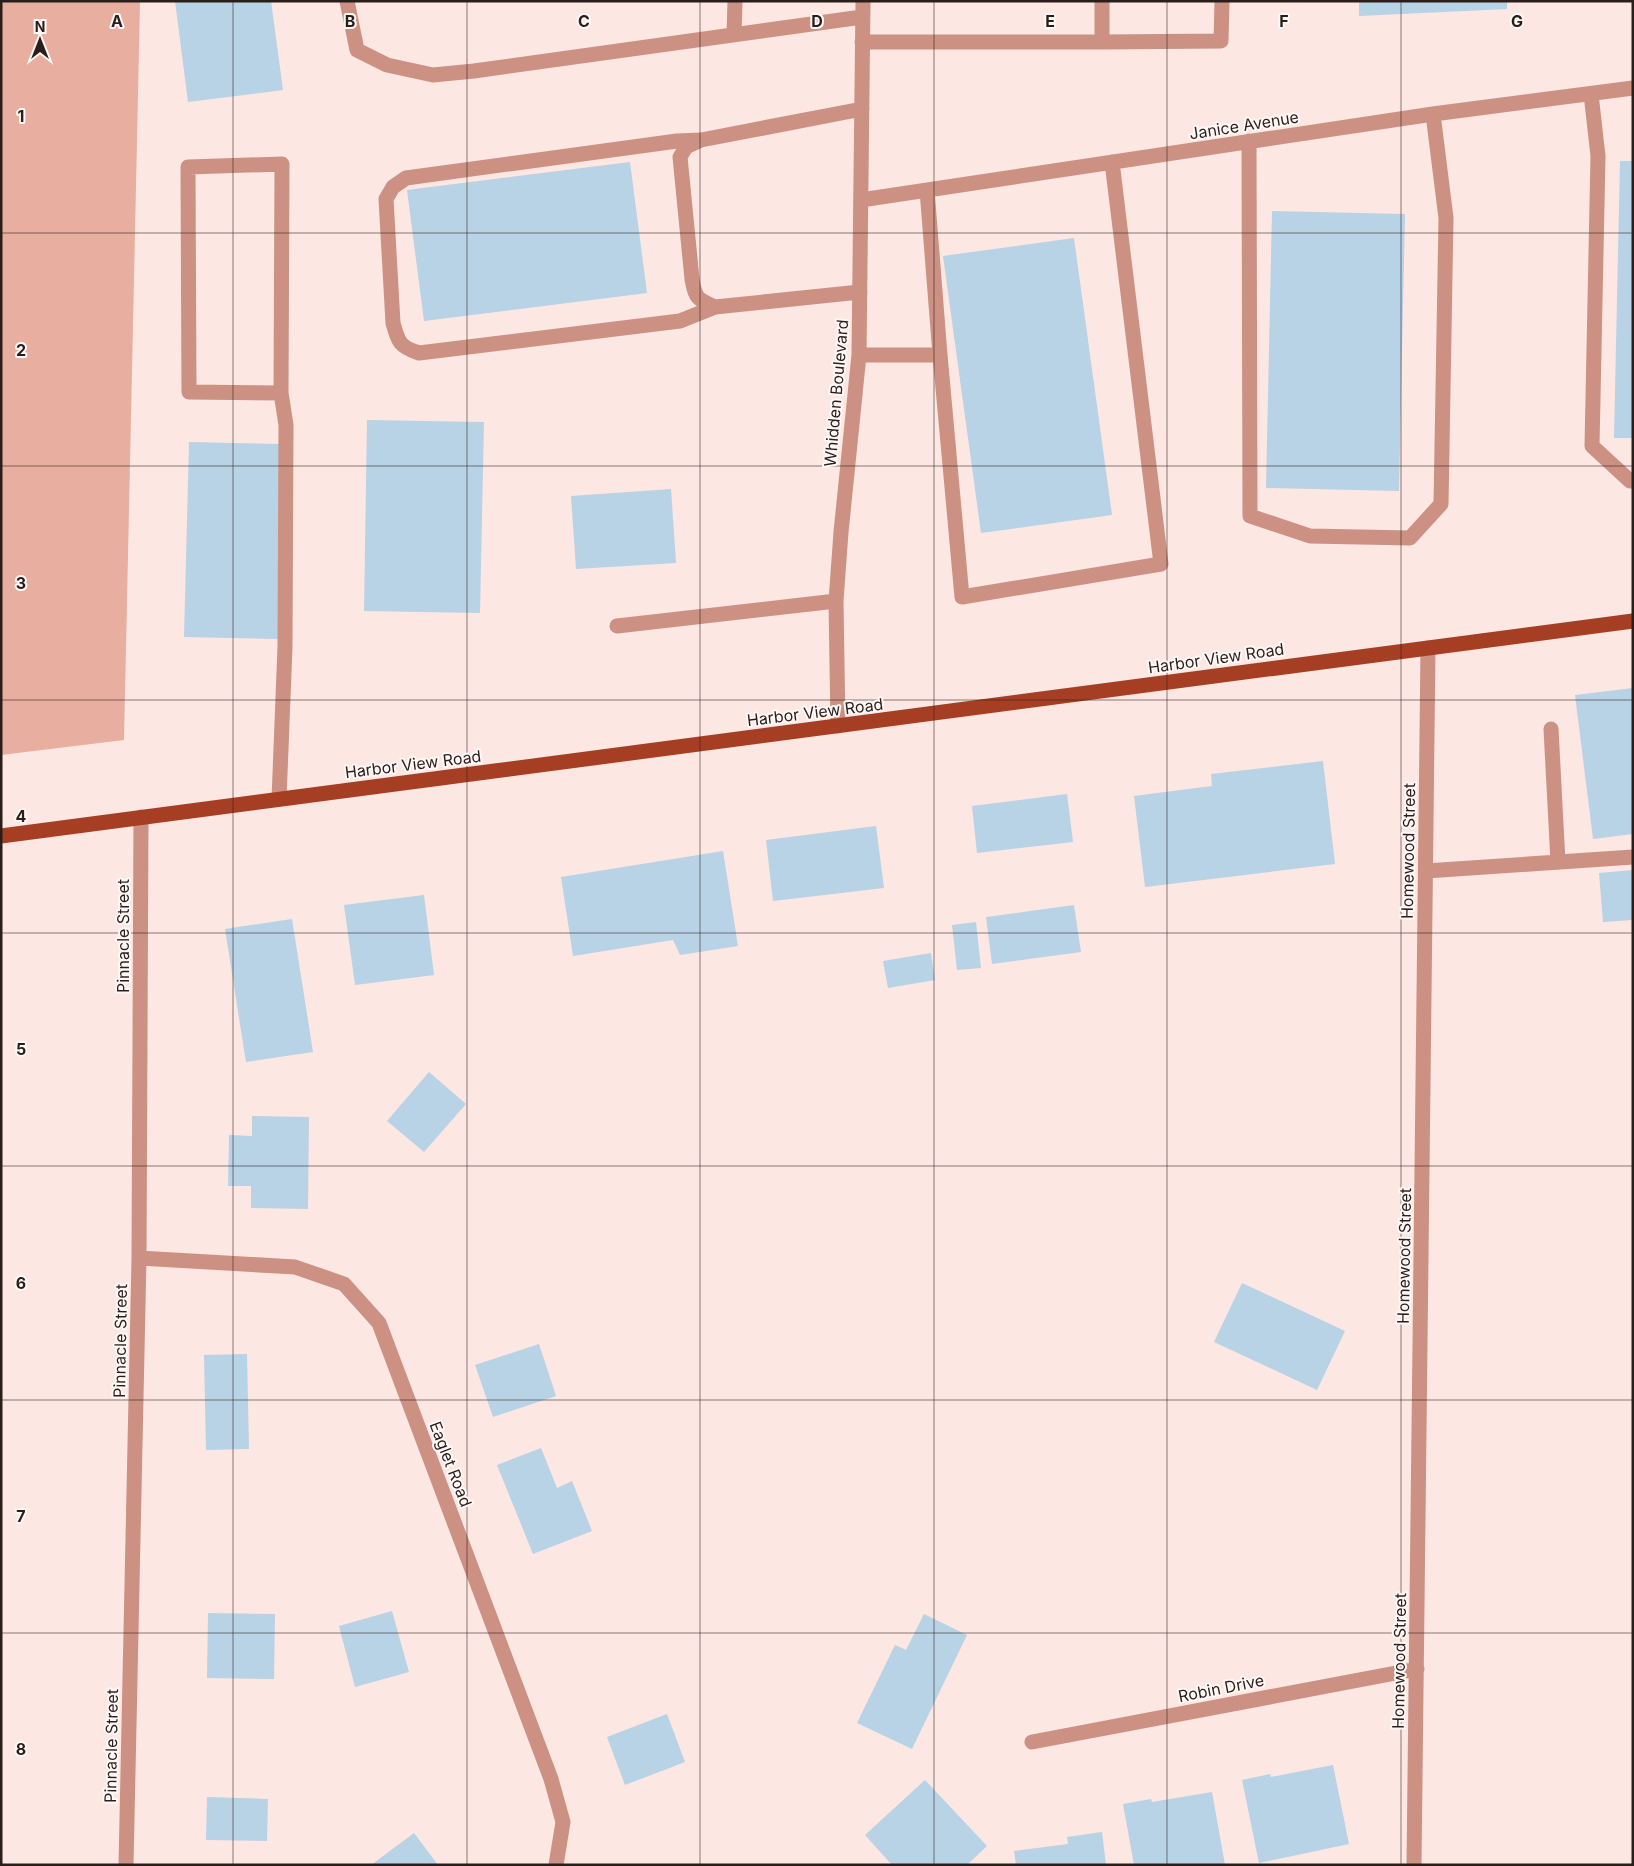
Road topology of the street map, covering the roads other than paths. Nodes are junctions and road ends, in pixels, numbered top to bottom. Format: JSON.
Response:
{"nodes":[{"id":1,"x":348,"y":1,"type":"edge"},
{"id":2,"x":735,"y":1,"type":"edge"},
{"id":3,"x":862,"y":1,"type":"edge"},
{"id":4,"x":1102,"y":1,"type":"edge"},
{"id":5,"x":1222,"y":1,"type":"edge"},
{"id":6,"x":862,"y":18,"type":"junction"},
{"id":7,"x":734,"y":36,"type":"junction"},
{"id":8,"x":862,"y":42,"type":"junction"},
{"id":9,"x":1102,"y":42,"type":"junction"},
{"id":10,"x":1633,"y":88,"type":"edge"},
{"id":11,"x":1591,"y":94,"type":"junction"},
{"id":12,"x":862,"y":109,"type":"junction"},
{"id":13,"x":1433,"y":114,"type":"junction"},
{"id":14,"x":701,"y":140,"type":"junction"},
{"id":15,"x":1249,"y":142,"type":"junction"},
{"id":16,"x":1112,"y":162,"type":"junction"},
{"id":17,"x":927,"y":190,"type":"junction"},
{"id":18,"x":861,"y":200,"type":"junction"},
{"id":19,"x":860,"y":292,"type":"junction"},
{"id":20,"x":715,"y":307,"type":"junction"},
{"id":21,"x":859,"y":355,"type":"junction"},
{"id":22,"x":940,"y":355,"type":"junction"},
{"id":23,"x":281,"y":393,"type":"junction"},
{"id":24,"x":1633,"y":482,"type":"edge"},
{"id":25,"x":836,"y":601,"type":"junction"},
{"id":26,"x":1633,"y":621,"type":"edge"},
{"id":27,"x":617,"y":626,"type":"dead end"},
{"id":28,"x":1428,"y":648,"type":"junction"},
{"id":29,"x":838,"y":726,"type":"junction"},
{"id":30,"x":1551,"y":729,"type":"dead end"},
{"id":31,"x":279,"y":799,"type":"junction"},
{"id":32,"x":141,"y":817,"type":"junction"},
{"id":33,"x":1,"y":836,"type":"edge"},
{"id":34,"x":1633,"y":857,"type":"edge"},
{"id":35,"x":1558,"y":862,"type":"junction"},
{"id":36,"x":1426,"y":871,"type":"junction"},
{"id":37,"x":139,"y":1258,"type":"junction"},
{"id":38,"x":1417,"y":1669,"type":"junction"},
{"id":39,"x":1032,"y":1742,"type":"dead end"},
{"id":40,"x":126,"y":1865,"type":"edge"},
{"id":41,"x":556,"y":1865,"type":"edge"},
{"id":42,"x":1414,"y":1865,"type":"edge"}],
"edges":[{"from":1,"to":7,"type":"street"},
{"from":2,"to":7,"type":"street"},
{"from":3,"to":6,"type":"street","name":"Whidden Boulevard"},
{"from":4,"to":9,"type":"street"},
{"from":5,"to":9,"type":"street"},
{"from":6,"to":7,"type":"street"},
{"from":6,"to":8,"type":"street","name":"Whidden Boulevard"},
{"from":8,"to":9,"type":"street"},
{"from":8,"to":12,"type":"street","name":"Whidden Boulevard"},
{"from":10,"to":11,"type":"street","name":"Janice Avenue"},
{"from":11,"to":13,"type":"street","name":"Janice Avenue"},
{"from":11,"to":24,"type":"street"},
{"from":12,"to":14,"type":"street"},
{"from":12,"to":18,"type":"street","name":"Whidden Boulevard"},
{"from":13,"to":15,"type":"street","name":"Janice Avenue"},
{"from":13,"to":15,"type":"street"},
{"from":14,"to":20,"type":"street"},
{"from":14,"to":20,"type":"street"},
{"from":15,"to":16,"type":"street","name":"Janice Avenue"},
{"from":16,"to":17,"type":"street","name":"Janice Avenue"},
{"from":16,"to":22,"type":"street"},
{"from":17,"to":18,"type":"street","name":"Janice Avenue"},
{"from":17,"to":22,"type":"street"},
{"from":18,"to":19,"type":"street","name":"Whidden Boulevard"},
{"from":19,"to":20,"type":"street"},
{"from":19,"to":21,"type":"street","name":"Whidden Boulevard"},
{"from":21,"to":22,"type":"street"},
{"from":21,"to":25,"type":"street","name":"Whidden Boulevard"},
{"from":23,"to":23,"type":"street"},
{"from":23,"to":31,"type":"street"},
{"from":25,"to":27,"type":"street"},
{"from":25,"to":29,"type":"street","name":"Whidden Boulevard"},
{"from":26,"to":28,"type":"main road","name":"Harbor View Road"},
{"from":28,"to":29,"type":"main road","name":"Harbor View Road"},
{"from":28,"to":36,"type":"street","name":"Homewood Street"},
{"from":29,"to":31,"type":"main road","name":"Harbor View Road"},
{"from":30,"to":35,"type":"street"},
{"from":31,"to":32,"type":"main road","name":"Harbor View Road"},
{"from":32,"to":33,"type":"main road","name":"Harbor View Road"},
{"from":32,"to":37,"type":"street","name":"Pinnacle Street"},
{"from":34,"to":35,"type":"street"},
{"from":35,"to":36,"type":"street"},
{"from":36,"to":38,"type":"street","name":"Homewood Street"},
{"from":37,"to":40,"type":"street","name":"Pinnacle Street"},
{"from":37,"to":41,"type":"street","name":"Eaglet Road"},
{"from":38,"to":39,"type":"street","name":"Robin Drive"},
{"from":38,"to":42,"type":"street","name":"Homewood Street"}]}
